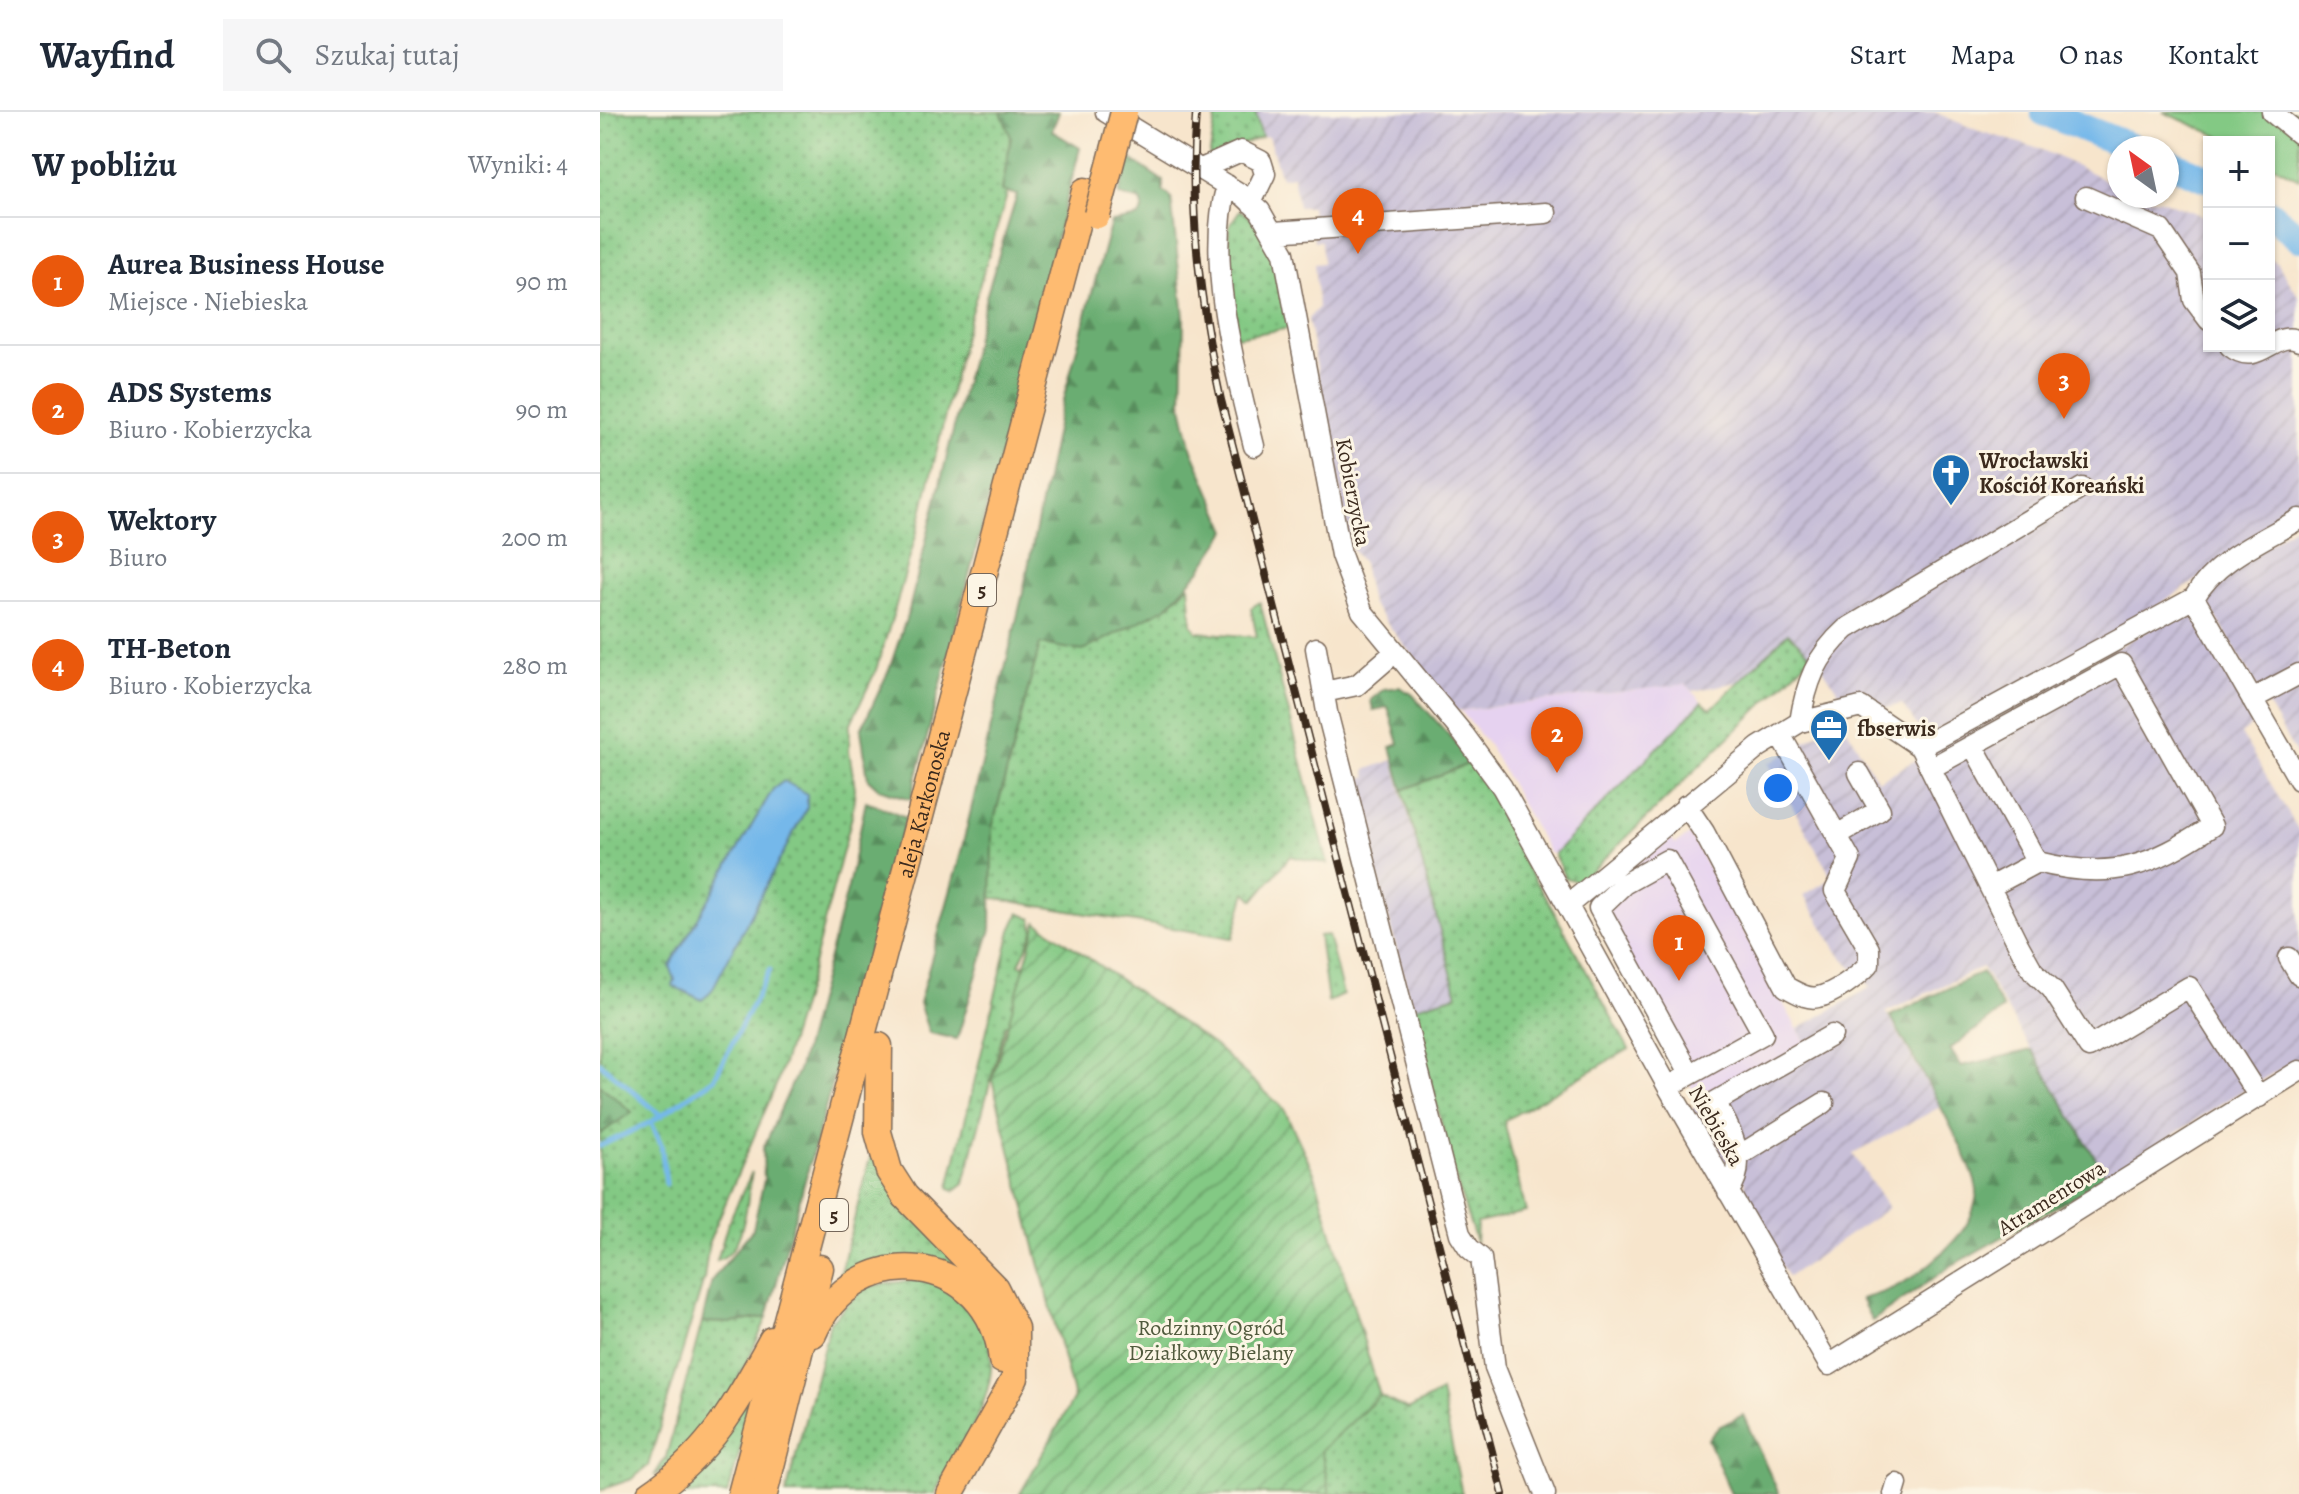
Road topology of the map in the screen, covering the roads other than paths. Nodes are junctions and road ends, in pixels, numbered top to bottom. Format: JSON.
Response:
{"nodes":[{"id":1,"x":1106,"y":112,"type":"edge"},
{"id":2,"x":1124,"y":112,"type":"edge"},
{"id":3,"x":2272,"y":112,"type":"edge"},
{"id":4,"x":2299,"y":134,"type":"edge"},
{"id":5,"x":1201,"y":169,"type":"junction"},
{"id":6,"x":1227,"y":185,"type":"junction"},
{"id":7,"x":2086,"y":197,"type":"dead end"},
{"id":8,"x":1251,"y":203,"type":"junction"},
{"id":9,"x":1546,"y":213,"type":"dead end"},
{"id":10,"x":1274,"y":232,"type":"junction"},
{"id":11,"x":2203,"y":312,"type":"edge"},
{"id":12,"x":2299,"y":341,"type":"edge"},
{"id":13,"x":2275,"y":344,"type":"edge"},
{"id":14,"x":2238,"y":352,"type":"edge"},
{"id":15,"x":2257,"y":352,"type":"edge"},
{"id":16,"x":1254,"y":446,"type":"dead end"},
{"id":17,"x":2082,"y":488,"type":"dead end"},
{"id":18,"x":2299,"y":519,"type":"edge"},
{"id":19,"x":2194,"y":598,"type":"junction"},
{"id":20,"x":1316,"y":648,"type":"dead end"},
{"id":21,"x":1394,"y":653,"type":"junction"},
{"id":22,"x":2299,"y":674,"type":"edge"},
{"id":23,"x":1324,"y":692,"type":"junction"},
{"id":24,"x":2252,"y":699,"type":"junction"},
{"id":25,"x":1800,"y":722,"type":"junction"},
{"id":26,"x":1780,"y":734,"type":"junction"},
{"id":27,"x":1973,"y":746,"type":"junction"},
{"id":28,"x":1920,"y":747,"type":"junction"},
{"id":29,"x":1931,"y":768,"type":"junction"},
{"id":30,"x":1859,"y":773,"type":"dead end"},
{"id":31,"x":2299,"y":780,"type":"edge"},
{"id":32,"x":1686,"y":805,"type":"junction"},
{"id":33,"x":1837,"y":835,"type":"junction"},
{"id":34,"x":2037,"y":862,"type":"junction"},
{"id":35,"x":1990,"y":887,"type":"junction"},
{"id":36,"x":1568,"y":905,"type":"junction"},
{"id":37,"x":1832,"y":1035,"type":"dead end"},
{"id":38,"x":879,"y":1046,"type":"junction"},
{"id":39,"x":2299,"y":1071,"type":"edge"},
{"id":40,"x":1690,"y":1074,"type":"junction"},
{"id":41,"x":1668,"y":1087,"type":"junction"},
{"id":42,"x":2259,"y":1097,"type":"junction"},
{"id":43,"x":1824,"y":1103,"type":"dead end"},
{"id":44,"x":1737,"y":1157,"type":"junction"},
{"id":45,"x":1728,"y":1192,"type":"junction"},
{"id":46,"x":795,"y":1298,"type":"junction"},
{"id":47,"x":1829,"y":1365,"type":"joint"},
{"id":48,"x":792,"y":1385,"type":"junction"},
{"id":49,"x":991,"y":1418,"type":"junction"},
{"id":50,"x":650,"y":1494,"type":"edge"},
{"id":51,"x":741,"y":1494,"type":"edge"},
{"id":52,"x":764,"y":1494,"type":"edge"},
{"id":53,"x":950,"y":1494,"type":"edge"},
{"id":54,"x":1545,"y":1494,"type":"edge"}],
"edges":[{"from":1,"to":5,"type":"street","name":"Kobierzycka"},
{"from":1,"to":46,"type":"main road","name":"aleja Karkonoska","number":"5"},
{"from":2,"to":38,"type":"main road","name":"aleja Karkonoska","number":"5","bridge":true},
{"from":3,"to":4,"type":"street"},
{"from":5,"to":6,"type":"street","name":"Kobierzycka"},
{"from":5,"to":8,"type":"street"},
{"from":6,"to":8,"type":"street","name":"Kobierzycka"},
{"from":6,"to":16,"type":"street"},
{"from":7,"to":11,"type":"street"},
{"from":8,"to":10,"type":"street","name":"Kobierzycka"},
{"from":9,"to":10,"type":"street"},
{"from":10,"to":21,"type":"street","name":"Kobierzycka"},
{"from":12,"to":13,"type":"street"},
{"from":14,"to":15,"type":"street"},
{"from":17,"to":25,"type":"street"},
{"from":18,"to":19,"type":"street"},
{"from":19,"to":24,"type":"street"},
{"from":19,"to":28,"type":"street"},
{"from":20,"to":23,"type":"street"},
{"from":21,"to":23,"type":"street"},
{"from":21,"to":36,"type":"street","name":"Kobierzycka"},
{"from":22,"to":24,"type":"street"},
{"from":23,"to":54,"type":"street"},
{"from":24,"to":31,"type":"street"},
{"from":25,"to":26,"type":"street"},
{"from":25,"to":28,"type":"street"},
{"from":26,"to":32,"type":"street"},
{"from":26,"to":33,"type":"street"},
{"from":27,"to":29,"type":"street"},
{"from":27,"to":34,"type":"street"},
{"from":27,"to":34,"type":"street"},
{"from":28,"to":29,"type":"street"},
{"from":29,"to":35,"type":"street"},
{"from":30,"to":33,"type":"street"},
{"from":32,"to":33,"type":"street"},
{"from":32,"to":36,"type":"street"},
{"from":34,"to":35,"type":"street"},
{"from":35,"to":42,"type":"street"},
{"from":36,"to":41,"type":"street","name":"Niebieska"},
{"from":37,"to":44,"type":"street"},
{"from":38,"to":48,"type":"main road","name":"aleja Karkonoska","number":"5"},
{"from":38,"to":49,"type":"main road"},
{"from":39,"to":42,"type":"street","name":"Atramentowa"},
{"from":40,"to":40,"type":"street"},
{"from":40,"to":41,"type":"street"},
{"from":41,"to":45,"type":"street","name":"Niebieska"},
{"from":42,"to":47,"type":"street","name":"Atramentowa"},
{"from":43,"to":44,"type":"street"},
{"from":44,"to":45,"type":"street"},
{"from":45,"to":47,"type":"street","name":"Niebieska"},
{"from":46,"to":50,"type":"main road"},
{"from":46,"to":51,"type":"main road","name":"aleja Karkonoska","number":"5"},
{"from":48,"to":49,"type":"main road"},
{"from":48,"to":52,"type":"main road","name":"aleja Karkonoska","number":"5"},
{"from":49,"to":53,"type":"main road"}]}
